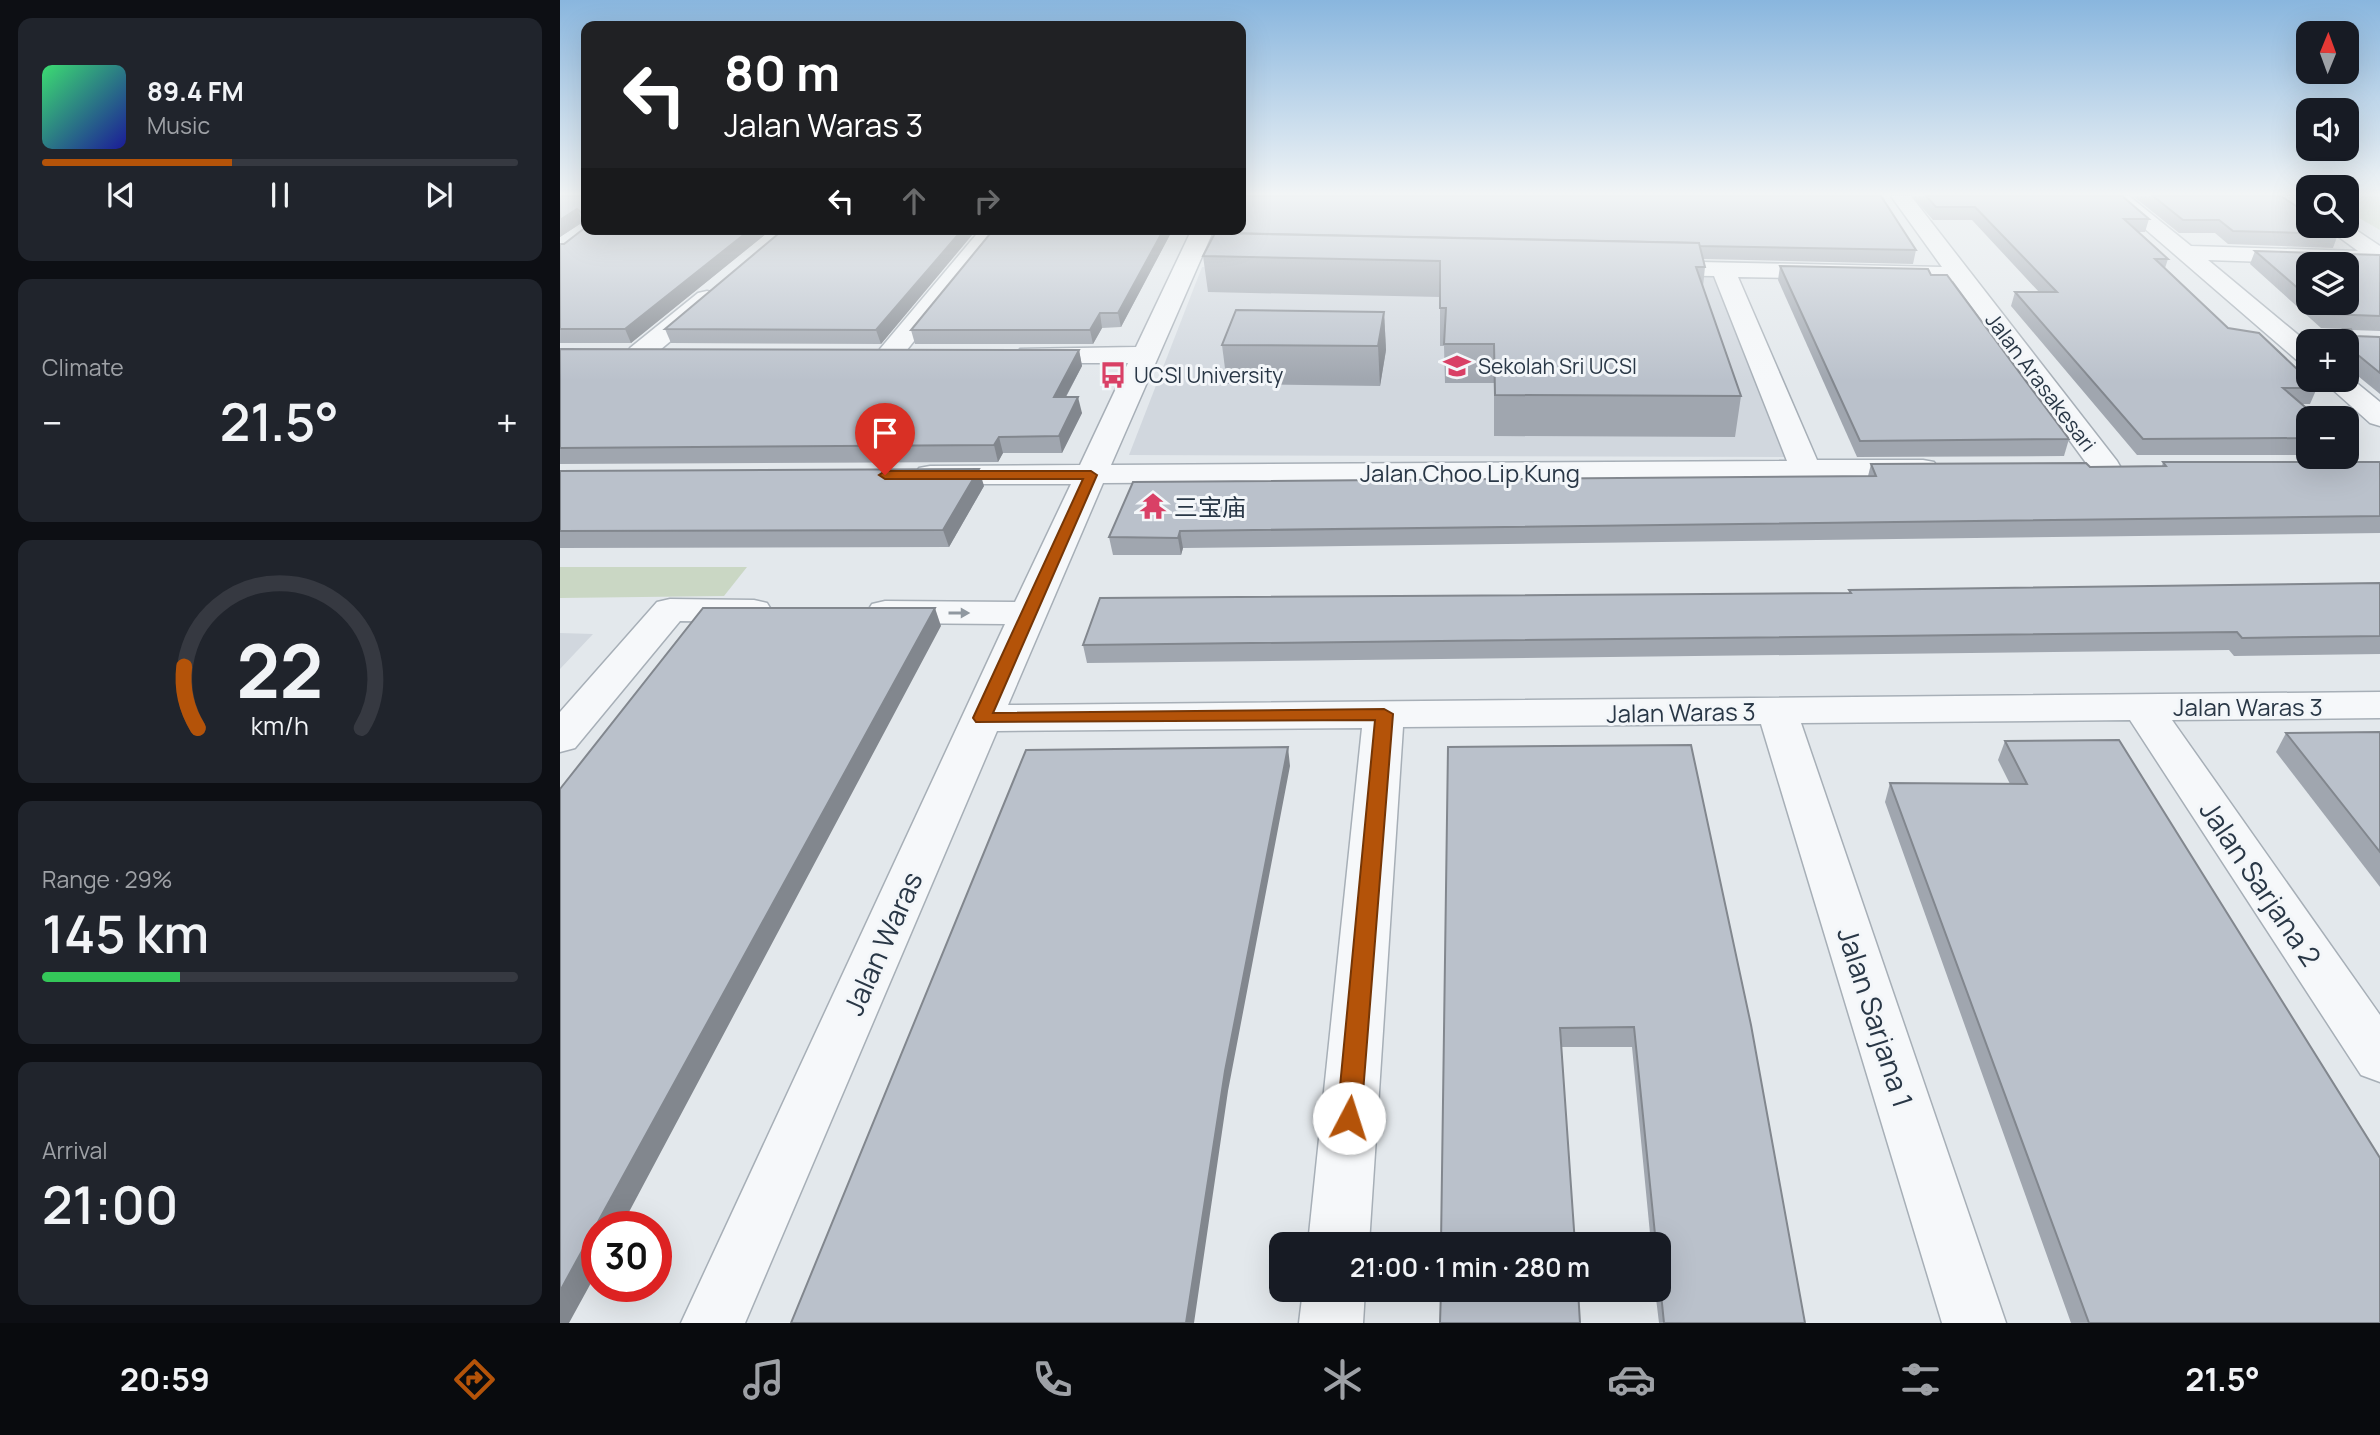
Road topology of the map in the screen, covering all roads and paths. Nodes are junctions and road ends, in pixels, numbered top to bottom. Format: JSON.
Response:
{"nodes":[{"id":1,"x":967,"y":258,"type":"edge"},
{"id":2,"x":1204,"y":258,"type":"edge"},
{"id":3,"x":1946,"y":258,"type":"edge"},
{"id":4,"x":2191,"y":258,"type":"edge"},
{"id":5,"x":1625,"y":267,"type":"edge"},
{"id":6,"x":1723,"y":270,"type":"junction"},
{"id":7,"x":1960,"y":274,"type":"junction"},
{"id":8,"x":721,"y":287,"type":"edge"},
{"id":9,"x":2296,"y":341,"type":"edge"},
{"id":10,"x":677,"y":355,"type":"edge"},
{"id":11,"x":916,"y":355,"type":"edge"},
{"id":12,"x":1000,"y":355,"type":"edge"},
{"id":13,"x":1146,"y":355,"type":"junction"},
{"id":14,"x":2351,"y":392,"type":"edge"},
{"id":15,"x":2380,"y":416,"type":"edge"},
{"id":16,"x":2065,"y":468,"type":"edge"},
{"id":17,"x":1954,"y":469,"type":"edge"},
{"id":18,"x":1805,"y":470,"type":"junction"},
{"id":19,"x":898,"y":475,"type":"edge"},
{"id":20,"x":1091,"y":475,"type":"junction"},
{"id":21,"x":792,"y":611,"type":"edge"},
{"id":22,"x":846,"y":612,"type":"edge"},
{"id":23,"x":1029,"y":613,"type":"junction"},
{"id":24,"x":2380,"y":705,"type":"edge"},
{"id":25,"x":2142,"y":707,"type":"junction"},
{"id":26,"x":1777,"y":711,"type":"junction"},
{"id":27,"x":1384,"y":714,"type":"junction"},
{"id":28,"x":982,"y":718,"type":"junction"},
{"id":29,"x":560,"y":738,"type":"edge"},
{"id":30,"x":2374,"y":1042,"type":"edge"},
{"id":31,"x":1339,"y":1232,"type":"edge"},
{"id":32,"x":1333,"y":1302,"type":"edge"},
{"id":33,"x":713,"y":1323,"type":"edge"},
{"id":34,"x":1331,"y":1323,"type":"edge"},
{"id":35,"x":1974,"y":1323,"type":"edge"}],
"edges":[{"from":1,"to":11,"type":"street"},
{"from":2,"to":13,"type":"street","name":"Jalan Waras"},
{"from":3,"to":7,"type":"street","name":"Jalan Arasakesari"},
{"from":4,"to":9,"type":"street"},
{"from":5,"to":6,"type":"street"},
{"from":6,"to":7,"type":"street"},
{"from":6,"to":18,"type":"street"},
{"from":7,"to":16,"type":"street","name":"Jalan Arasakesari"},
{"from":8,"to":10,"type":"street"},
{"from":12,"to":13,"type":"street"},
{"from":13,"to":20,"type":"street","name":"Jalan Waras"},
{"from":14,"to":15,"type":"street"},
{"from":17,"to":18,"type":"street","name":"Jalan Choo Lip Kung"},
{"from":18,"to":20,"type":"street","name":"Jalan Choo Lip Kung"},
{"from":19,"to":20,"type":"street","name":"Jalan Choo Lip Kung"},
{"from":20,"to":23,"type":"street","name":"Jalan Waras"},
{"from":21,"to":29,"type":"street"},
{"from":22,"to":23,"type":"street","one_way":true},
{"from":23,"to":28,"type":"street","name":"Jalan Waras"},
{"from":24,"to":25,"type":"street","name":"Jalan Waras 3"},
{"from":25,"to":26,"type":"street","name":"Jalan Waras 3"},
{"from":25,"to":30,"type":"street","name":"Jalan Sarjana 2"},
{"from":26,"to":27,"type":"street","name":"Jalan Waras 3"},
{"from":26,"to":35,"type":"street","name":"Jalan Sarjana 1"},
{"from":27,"to":28,"type":"street","name":"Jalan Waras 3"},
{"from":27,"to":31,"type":"street"},
{"from":28,"to":33,"type":"street","name":"Jalan Waras"},
{"from":32,"to":34,"type":"street"}]}
